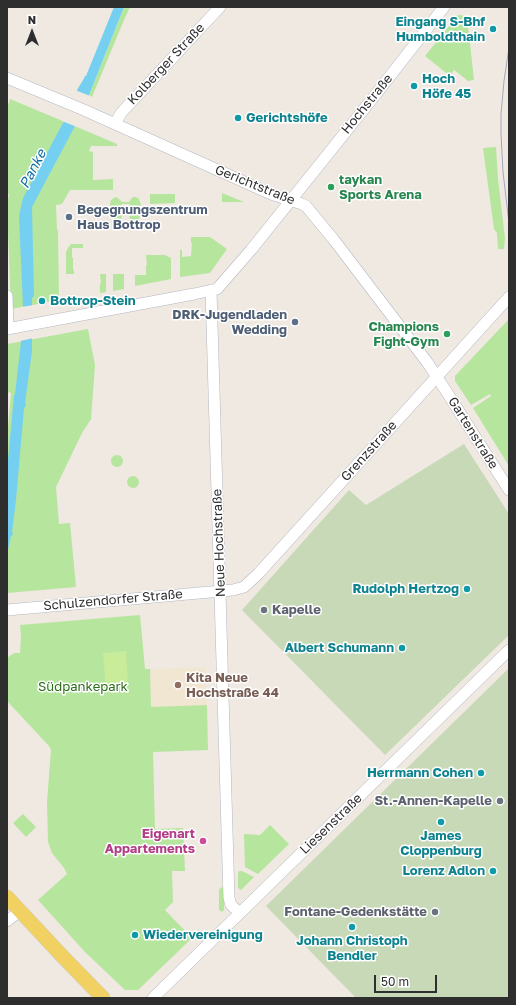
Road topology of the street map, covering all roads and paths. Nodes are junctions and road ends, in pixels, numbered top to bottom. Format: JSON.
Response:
{"nodes":[{"id":1,"x":220,"y":7,"type":"edge"},
{"id":2,"x":444,"y":7,"type":"edge"},
{"id":3,"x":7,"y":78,"type":"edge"},
{"id":4,"x":115,"y":124,"type":"junction"},
{"id":5,"x":290,"y":200,"type":"junction"},
{"id":6,"x":211,"y":290,"type":"junction"},
{"id":7,"x":7,"y":296,"type":"edge"},
{"id":8,"x":509,"y":296,"type":"edge"},
{"id":9,"x":11,"y":328,"type":"edge"},
{"id":10,"x":436,"y":376,"type":"junction"},
{"id":11,"x":509,"y":490,"type":"edge"},
{"id":12,"x":220,"y":591,"type":"junction"},
{"id":13,"x":7,"y":610,"type":"edge"},
{"id":14,"x":509,"y":650,"type":"edge"},
{"id":15,"x":7,"y":896,"type":"edge"},
{"id":16,"x":20,"y":911,"type":"junction"},
{"id":17,"x":240,"y":914,"type":"junction"},
{"id":18,"x":7,"y":920,"type":"edge"},
{"id":19,"x":103,"y":998,"type":"edge"},
{"id":20,"x":153,"y":998,"type":"edge"}],
"edges":[{"from":1,"to":4,"type":"street","name":"Kolberger Straße"},
{"from":2,"to":5,"type":"street","name":"Hochstraße"},
{"from":3,"to":4,"type":"street","name":"Gerichtstraße"},
{"from":4,"to":5,"type":"street","name":"Gerichtstraße"},
{"from":5,"to":6,"type":"street"},
{"from":5,"to":10,"type":"street","name":"Gerichtstraße"},
{"from":6,"to":9,"type":"street"},
{"from":6,"to":12,"type":"street","name":"Neue Hochstraße"},
{"from":7,"to":9,"type":"street"},
{"from":8,"to":10,"type":"street","name":"Grenzstraße"},
{"from":10,"to":11,"type":"street","name":"Gartenstraße"},
{"from":10,"to":12,"type":"street","name":"Grenzstraße"},
{"from":12,"to":13,"type":"street","name":"Schulzendorfer Straße"},
{"from":12,"to":17,"type":"street","name":"Neue Hochstraße"},
{"from":14,"to":17,"type":"street","name":"Liesenstraße"},
{"from":15,"to":16,"type":"main road"},
{"from":16,"to":18,"type":"street"},
{"from":16,"to":19,"type":"main road"},
{"from":17,"to":20,"type":"street","name":"Liesenstraße"}]}
